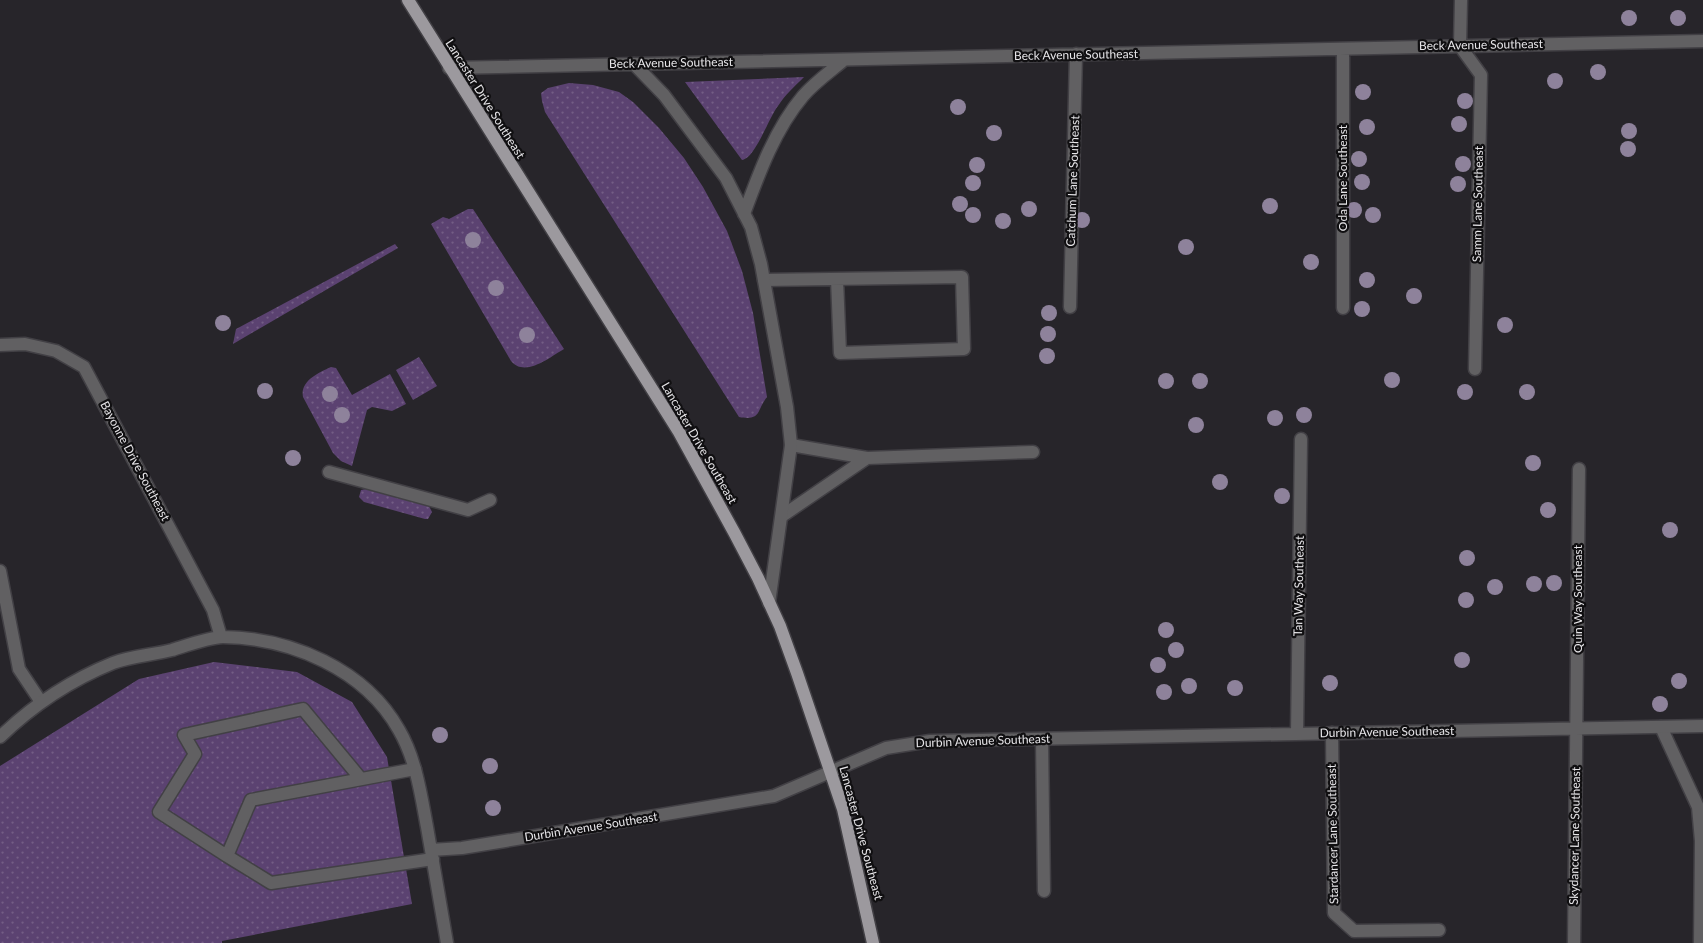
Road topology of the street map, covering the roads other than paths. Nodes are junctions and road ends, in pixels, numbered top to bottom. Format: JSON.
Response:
{"nodes":[{"id":1,"x":408,"y":0,"type":"edge"},
{"id":2,"x":1461,"y":0,"type":"edge"},
{"id":3,"x":1703,"y":41,"type":"edge"},
{"id":4,"x":1460,"y":46,"type":"junction"},
{"id":5,"x":1343,"y":49,"type":"junction"},
{"id":6,"x":1076,"y":54,"type":"junction"},
{"id":7,"x":844,"y":60,"type":"junction"},
{"id":8,"x":634,"y":64,"type":"junction"},
{"id":9,"x":449,"y":68,"type":"junction"},
{"id":10,"x":744,"y":214,"type":"junction"},
{"id":11,"x":837,"y":279,"type":"junction"},
{"id":12,"x":764,"y":280,"type":"junction"},
{"id":13,"x":1070,"y":307,"type":"dead end"},
{"id":14,"x":1343,"y":308,"type":"dead end"},
{"id":15,"x":0,"y":345,"type":"edge"},
{"id":16,"x":1475,"y":369,"type":"dead end"},
{"id":17,"x":1301,"y":439,"type":"dead end"},
{"id":18,"x":791,"y":445,"type":"junction"},
{"id":19,"x":1033,"y":452,"type":"dead end"},
{"id":20,"x":867,"y":458,"type":"junction"},
{"id":21,"x":1579,"y":469,"type":"dead end"},
{"id":22,"x":329,"y":472,"type":"dead end"},
{"id":23,"x":490,"y":500,"type":"dead end"},
{"id":24,"x":782,"y":516,"type":"junction"},
{"id":25,"x":0,"y":571,"type":"edge"},
{"id":26,"x":769,"y":602,"type":"junction"},
{"id":27,"x":221,"y":637,"type":"junction"},
{"id":28,"x":41,"y":702,"type":"junction"},
{"id":29,"x":1703,"y":726,"type":"edge"},
{"id":30,"x":1661,"y":727,"type":"junction"},
{"id":31,"x":1577,"y":728,"type":"junction"},
{"id":32,"x":1332,"y":732,"type":"junction"},
{"id":33,"x":1297,"y":734,"type":"junction"},
{"id":34,"x":0,"y":737,"type":"edge"},
{"id":35,"x":1042,"y":738,"type":"junction"},
{"id":36,"x":415,"y":769,"type":"junction"},
{"id":37,"x":831,"y":773,"type":"junction"},
{"id":38,"x":361,"y":779,"type":"junction"},
{"id":39,"x":432,"y":855,"type":"junction"},
{"id":40,"x":227,"y":856,"type":"junction"},
{"id":41,"x":1044,"y":891,"type":"dead end"},
{"id":42,"x":1439,"y":930,"type":"dead end"},
{"id":43,"x":446,"y":943,"type":"edge"},
{"id":44,"x":873,"y":943,"type":"edge"},
{"id":45,"x":1574,"y":943,"type":"edge"},
{"id":46,"x":1700,"y":943,"type":"edge"}],
"edges":[{"from":1,"to":9,"type":"main road","name":"Lancaster Drive Southeast"},
{"from":2,"to":4,"type":"street"},
{"from":3,"to":4,"type":"street","name":"Beck Avenue Southeast"},
{"from":4,"to":5,"type":"street","name":"Beck Avenue Southeast"},
{"from":4,"to":16,"type":"street","name":"Samm Lane Southeast"},
{"from":5,"to":6,"type":"street","name":"Beck Avenue Southeast"},
{"from":5,"to":14,"type":"street","name":"Oda Lane Southeast"},
{"from":6,"to":7,"type":"street","name":"Beck Avenue Southeast"},
{"from":6,"to":13,"type":"street","name":"Catchum Lane Southeast"},
{"from":7,"to":8,"type":"street","name":"Beck Avenue Southeast"},
{"from":7,"to":10,"type":"street"},
{"from":8,"to":9,"type":"street","name":"Beck Avenue Southeast"},
{"from":8,"to":10,"type":"street"},
{"from":9,"to":26,"type":"main road","name":"Lancaster Drive Southeast"},
{"from":10,"to":12,"type":"street"},
{"from":11,"to":11,"type":"street"},
{"from":11,"to":12,"type":"street"},
{"from":12,"to":18,"type":"street"},
{"from":15,"to":27,"type":"street","name":"Bayonne Drive Southeast"},
{"from":17,"to":33,"type":"street","name":"Tan Way Southeast"},
{"from":18,"to":20,"type":"street"},
{"from":18,"to":24,"type":"street"},
{"from":19,"to":20,"type":"street"},
{"from":20,"to":24,"type":"street"},
{"from":21,"to":31,"type":"street","name":"Quin Way Southeast"},
{"from":22,"to":23,"type":"street"},
{"from":24,"to":26,"type":"street"},
{"from":25,"to":28,"type":"street"},
{"from":26,"to":37,"type":"main road","name":"Lancaster Drive Southeast"},
{"from":27,"to":28,"type":"street"},
{"from":27,"to":36,"type":"street"},
{"from":28,"to":34,"type":"street"},
{"from":29,"to":30,"type":"street","name":"Durbin Avenue Southeast"},
{"from":30,"to":31,"type":"street","name":"Durbin Avenue Southeast"},
{"from":30,"to":46,"type":"street"},
{"from":31,"to":32,"type":"street","name":"Durbin Avenue Southeast"},
{"from":31,"to":45,"type":"street","name":"Skydancer Lane Southeast"},
{"from":32,"to":33,"type":"street","name":"Durbin Avenue Southeast"},
{"from":32,"to":42,"type":"street","name":"Stardancer Lane Southeast"},
{"from":33,"to":35,"type":"street","name":"Durbin Avenue Southeast"},
{"from":35,"to":37,"type":"street","name":"Durbin Avenue Southeast"},
{"from":35,"to":41,"type":"street"},
{"from":36,"to":38,"type":"street"},
{"from":36,"to":39,"type":"street"},
{"from":37,"to":39,"type":"street","name":"Durbin Avenue Southeast"},
{"from":37,"to":44,"type":"main road","name":"Lancaster Drive Southeast"},
{"from":38,"to":40,"type":"street"},
{"from":38,"to":40,"type":"street","name":"Durbin Avenue Southeast"},
{"from":39,"to":40,"type":"street","name":"Durbin Avenue Southeast"},
{"from":39,"to":43,"type":"street"}]}
